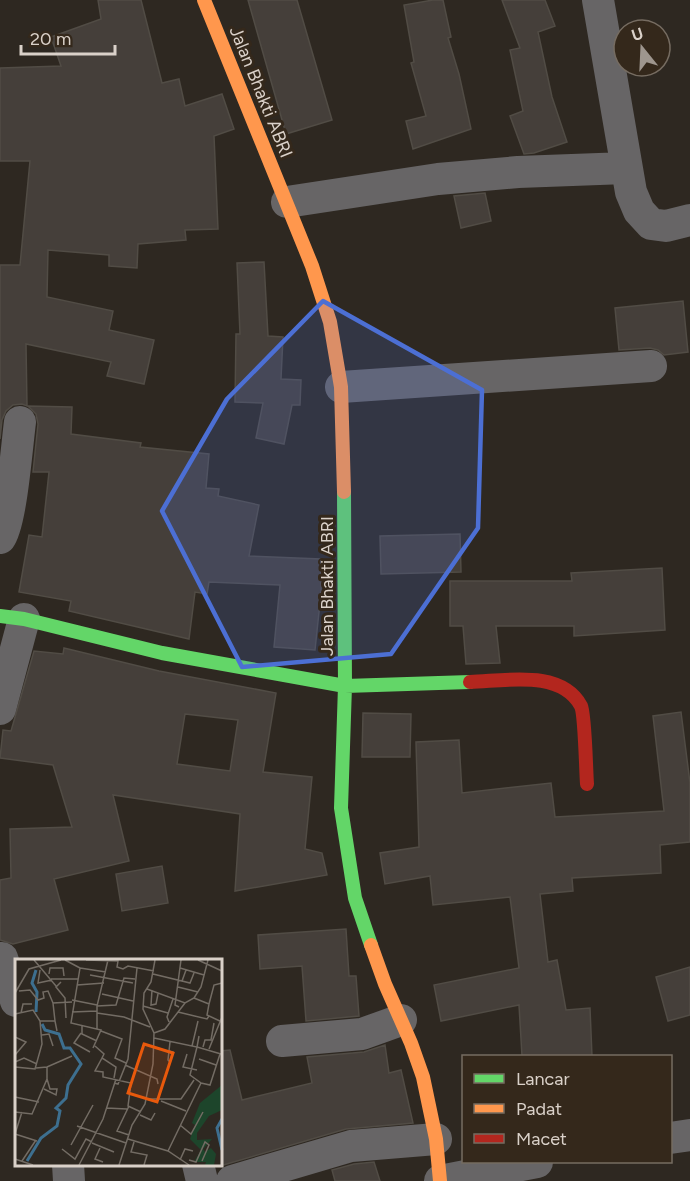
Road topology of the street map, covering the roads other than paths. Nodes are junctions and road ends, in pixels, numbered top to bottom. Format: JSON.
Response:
{"nodes":[{"id":1,"x":204,"y":0,"type":"edge"},
{"id":2,"x":598,"y":0,"type":"edge"},
{"id":3,"x":626,"y":168,"type":"junction"},
{"id":4,"x":287,"y":202,"type":"junction"},
{"id":5,"x":690,"y":220,"type":"edge"},
{"id":6,"x":651,"y":366,"type":"dead end"},
{"id":7,"x":341,"y":387,"type":"junction"},
{"id":8,"x":20,"y":422,"type":"dead end"},
{"id":9,"x":0,"y":538,"type":"edge"},
{"id":10,"x":12,"y":617,"type":"edge"},
{"id":11,"x":345,"y":686,"type":"junction"},
{"id":12,"x":0,"y":709,"type":"edge"},
{"id":13,"x":587,"y":784,"type":"dead end"},
{"id":14,"x":1,"y":954,"type":"edge"},
{"id":15,"x":15,"y":998,"type":"edge"},
{"id":16,"x":401,"y":1020,"type":"junction"},
{"id":17,"x":282,"y":1041,"type":"dead end"},
{"id":18,"x":690,"y":1135,"type":"edge"},
{"id":19,"x":672,"y":1138,"type":"edge"},
{"id":20,"x":436,"y":1139,"type":"junction"},
{"id":21,"x":527,"y":1163,"type":"edge"},
{"id":22,"x":68,"y":1166,"type":"edge"},
{"id":23,"x":198,"y":1166,"type":"edge"},
{"id":24,"x":69,"y":1181,"type":"edge"},
{"id":25,"x":202,"y":1181,"type":"edge"},
{"id":26,"x":232,"y":1181,"type":"edge"},
{"id":27,"x":440,"y":1181,"type":"edge"}],
"edges":[{"from":1,"to":4,"type":"street","name":"Jalan Bhakti ABRI"},
{"from":2,"to":3,"type":"street"},
{"from":3,"to":4,"type":"street"},
{"from":3,"to":5,"type":"street"},
{"from":4,"to":7,"type":"street","name":"Jalan Bhakti ABRI"},
{"from":6,"to":7,"type":"street"},
{"from":7,"to":11,"type":"street","name":"Jalan Bhakti ABRI"},
{"from":8,"to":9,"type":"street"},
{"from":10,"to":11,"type":"street"},
{"from":10,"to":12,"type":"street"},
{"from":11,"to":13,"type":"street"},
{"from":11,"to":16,"type":"street","name":"Jalan Bhakti ABRI"},
{"from":14,"to":15,"type":"street"},
{"from":16,"to":17,"type":"street"},
{"from":16,"to":20,"type":"street","name":"Jalan Bhakti ABRI"},
{"from":18,"to":19,"type":"street"},
{"from":20,"to":26,"type":"street"},
{"from":20,"to":27,"type":"street","name":"Jalan Bhakti ABRI"},
{"from":21,"to":27,"type":"street"},
{"from":22,"to":24,"type":"street"},
{"from":23,"to":25,"type":"street"}]}
